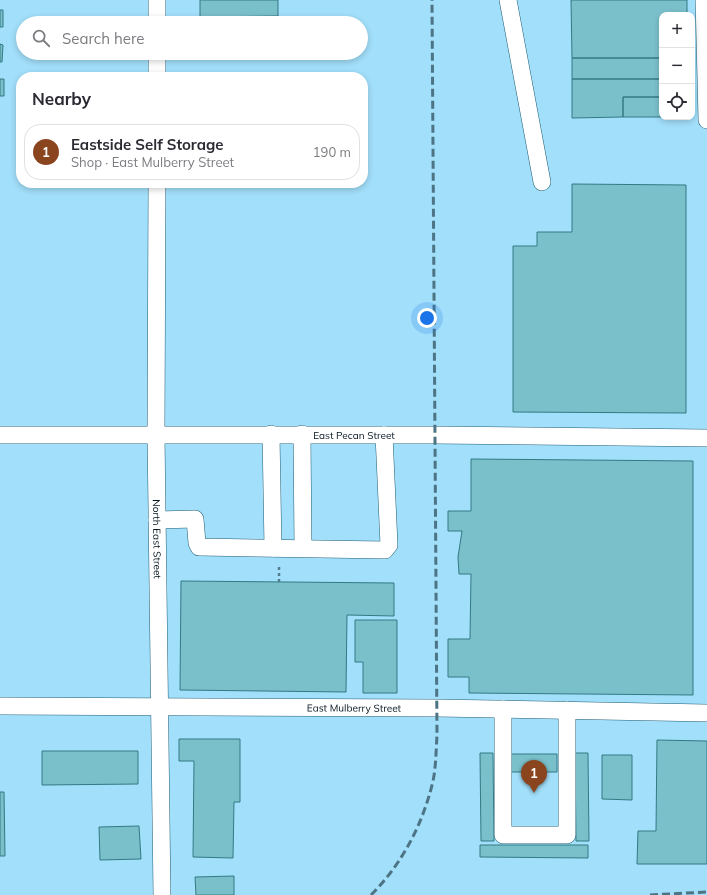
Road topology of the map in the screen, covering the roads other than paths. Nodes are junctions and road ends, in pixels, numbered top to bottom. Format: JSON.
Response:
{"nodes":[{"id":1,"x":157,"y":0,"type":"edge"},
{"id":2,"x":508,"y":0,"type":"edge"},
{"id":3,"x":704,"y":0,"type":"edge"},
{"id":4,"x":157,"y":16,"type":"edge"},
{"id":5,"x":157,"y":60,"type":"edge"},
{"id":6,"x":157,"y":72,"type":"edge"},
{"id":7,"x":707,"y":120,"type":"edge"},
{"id":8,"x":542,"y":182,"type":"dead end"},
{"id":9,"x":157,"y":188,"type":"edge"},
{"id":10,"x":156,"y":434,"type":"junction"},
{"id":11,"x":271,"y":434,"type":"junction"},
{"id":12,"x":302,"y":434,"type":"junction"},
{"id":13,"x":0,"y":435,"type":"edge"},
{"id":14,"x":384,"y":435,"type":"junction"},
{"id":15,"x":707,"y":438,"type":"edge"},
{"id":16,"x":157,"y":520,"type":"junction"},
{"id":17,"x":273,"y":548,"type":"junction"},
{"id":18,"x":303,"y":548,"type":"junction"},
{"id":19,"x":0,"y":706,"type":"edge"},
{"id":20,"x":160,"y":708,"type":"junction"},
{"id":21,"x":503,"y":709,"type":"junction"},
{"id":22,"x":567,"y":710,"type":"junction"},
{"id":23,"x":707,"y":713,"type":"edge"},
{"id":24,"x":162,"y":895,"type":"edge"}],
"edges":[{"from":1,"to":4,"type":"street"},
{"from":2,"to":8,"type":"street"},
{"from":3,"to":7,"type":"street"},
{"from":5,"to":6,"type":"street"},
{"from":9,"to":10,"type":"street","name":"North East Street"},
{"from":10,"to":11,"type":"street","name":"East Pecan Street"},
{"from":10,"to":13,"type":"street","name":"East Pecan Street"},
{"from":10,"to":16,"type":"street","name":"North East Street"},
{"from":11,"to":12,"type":"street","name":"East Pecan Street"},
{"from":11,"to":17,"type":"street"},
{"from":12,"to":14,"type":"street","name":"East Pecan Street"},
{"from":12,"to":18,"type":"street"},
{"from":14,"to":15,"type":"street","name":"East Pecan Street"},
{"from":14,"to":18,"type":"street"},
{"from":16,"to":17,"type":"street"},
{"from":16,"to":20,"type":"street","name":"North East Street"},
{"from":17,"to":18,"type":"street"},
{"from":19,"to":20,"type":"street","name":"East Mulberry Street"},
{"from":20,"to":21,"type":"street","name":"East Mulberry Street"},
{"from":20,"to":24,"type":"street","name":"North East Street"},
{"from":21,"to":22,"type":"street","name":"East Mulberry Street"},
{"from":21,"to":22,"type":"street"},
{"from":22,"to":23,"type":"street","name":"East Mulberry Street"}]}
